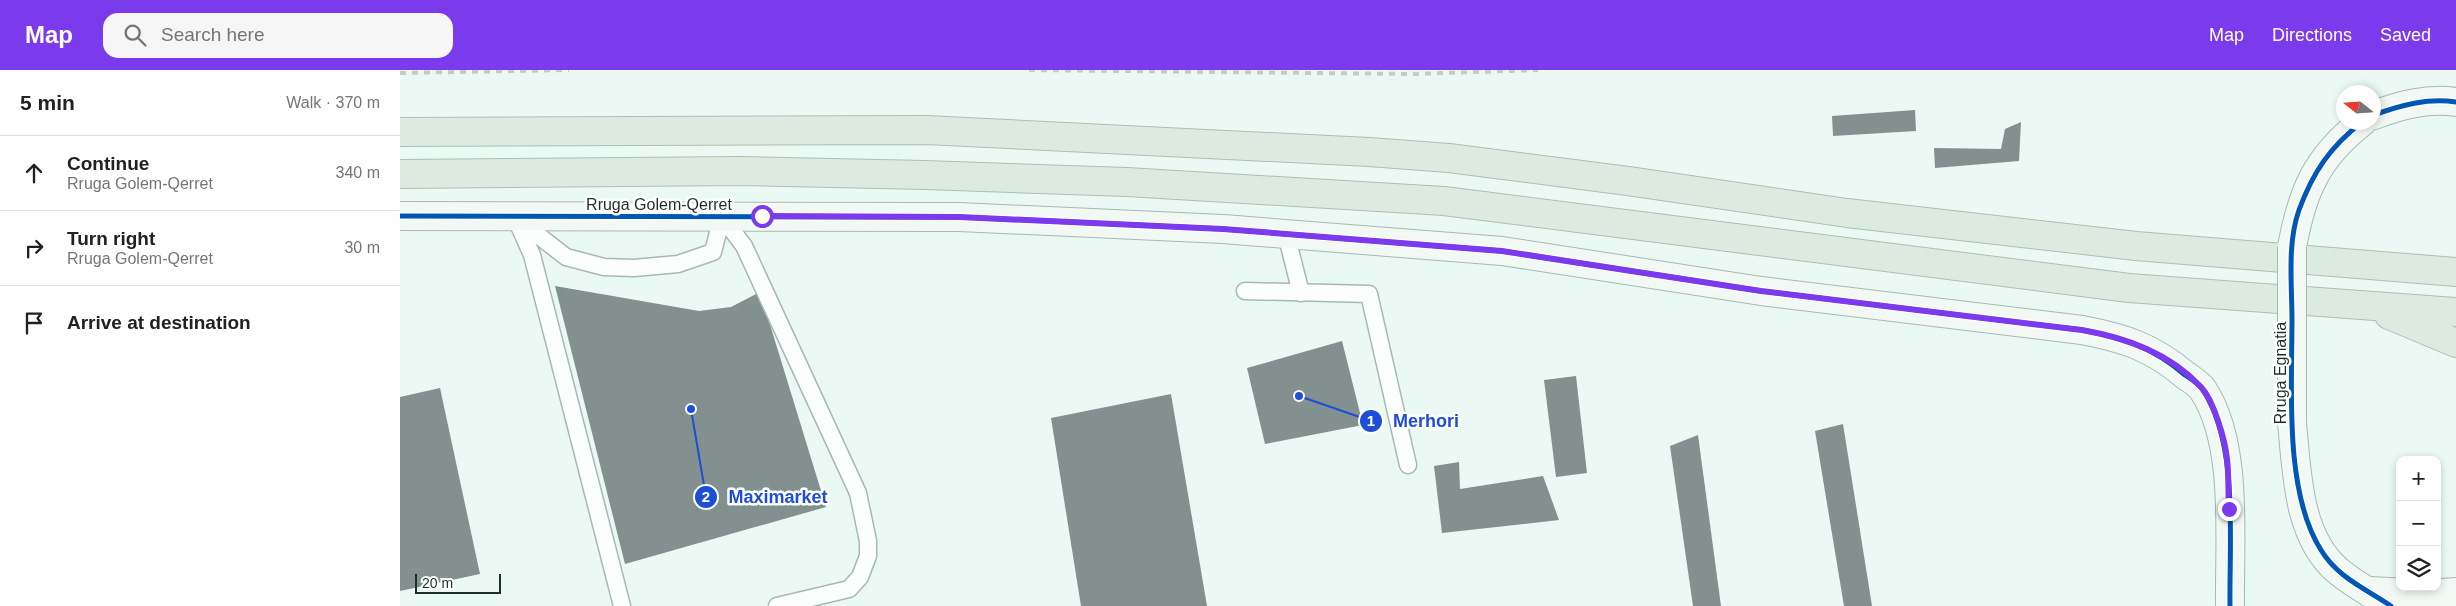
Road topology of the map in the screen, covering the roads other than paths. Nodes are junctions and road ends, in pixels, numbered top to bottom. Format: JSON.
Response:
{"nodes":[{"id":1,"x":2456,"y":102,"type":"edge"},
{"id":2,"x":2381,"y":112,"type":"edge"},
{"id":3,"x":2352,"y":130,"type":"edge"},
{"id":4,"x":400,"y":132,"type":"edge"},
{"id":5,"x":400,"y":174,"type":"edge"},
{"id":6,"x":400,"y":216,"type":"edge"},
{"id":7,"x":515,"y":217,"type":"junction"},
{"id":8,"x":722,"y":217,"type":"junction"},
{"id":9,"x":1286,"y":234,"type":"junction"},
{"id":10,"x":2456,"y":272,"type":"edge"},
{"id":11,"x":1245,"y":291,"type":"dead end"},
{"id":12,"x":1301,"y":293,"type":"junction"},
{"id":13,"x":2369,"y":307,"type":"junction"},
{"id":14,"x":2456,"y":312,"type":"edge"},
{"id":15,"x":2456,"y":343,"type":"edge"},
{"id":16,"x":1408,"y":465,"type":"dead end"},
{"id":17,"x":2368,"y":591,"type":"junction"},
{"id":18,"x":2456,"y":592,"type":"edge"},
{"id":19,"x":622,"y":606,"type":"edge"},
{"id":20,"x":777,"y":606,"type":"edge"},
{"id":21,"x":2230,"y":606,"type":"edge"},
{"id":22,"x":2391,"y":606,"type":"edge"}],
"edges":[{"from":1,"to":2,"type":"main road"},
{"from":3,"to":17,"type":"main road","name":"Rruga Egnatia","bridge":true},
{"from":4,"to":10,"type":"highway"},
{"from":5,"to":13,"type":"highway"},
{"from":6,"to":7,"type":"main road","name":"Rruga Golem-Qerret"},
{"from":7,"to":8,"type":"main road","name":"Rruga Golem-Qerret"},
{"from":7,"to":8,"type":"lane"},
{"from":7,"to":19,"type":"lane"},
{"from":8,"to":9,"type":"main road","name":"Rruga Golem-Qerret"},
{"from":8,"to":20,"type":"lane"},
{"from":9,"to":12,"type":"lane"},
{"from":9,"to":21,"type":"main road","name":"Rruga Golem-Qerret"},
{"from":11,"to":12,"type":"lane"},
{"from":12,"to":16,"type":"lane"},
{"from":13,"to":14,"type":"highway"},
{"from":13,"to":15,"type":"highway"},
{"from":17,"to":18,"type":"main road"},
{"from":17,"to":22,"type":"main road","name":"Rruga Egnatia"}]}
